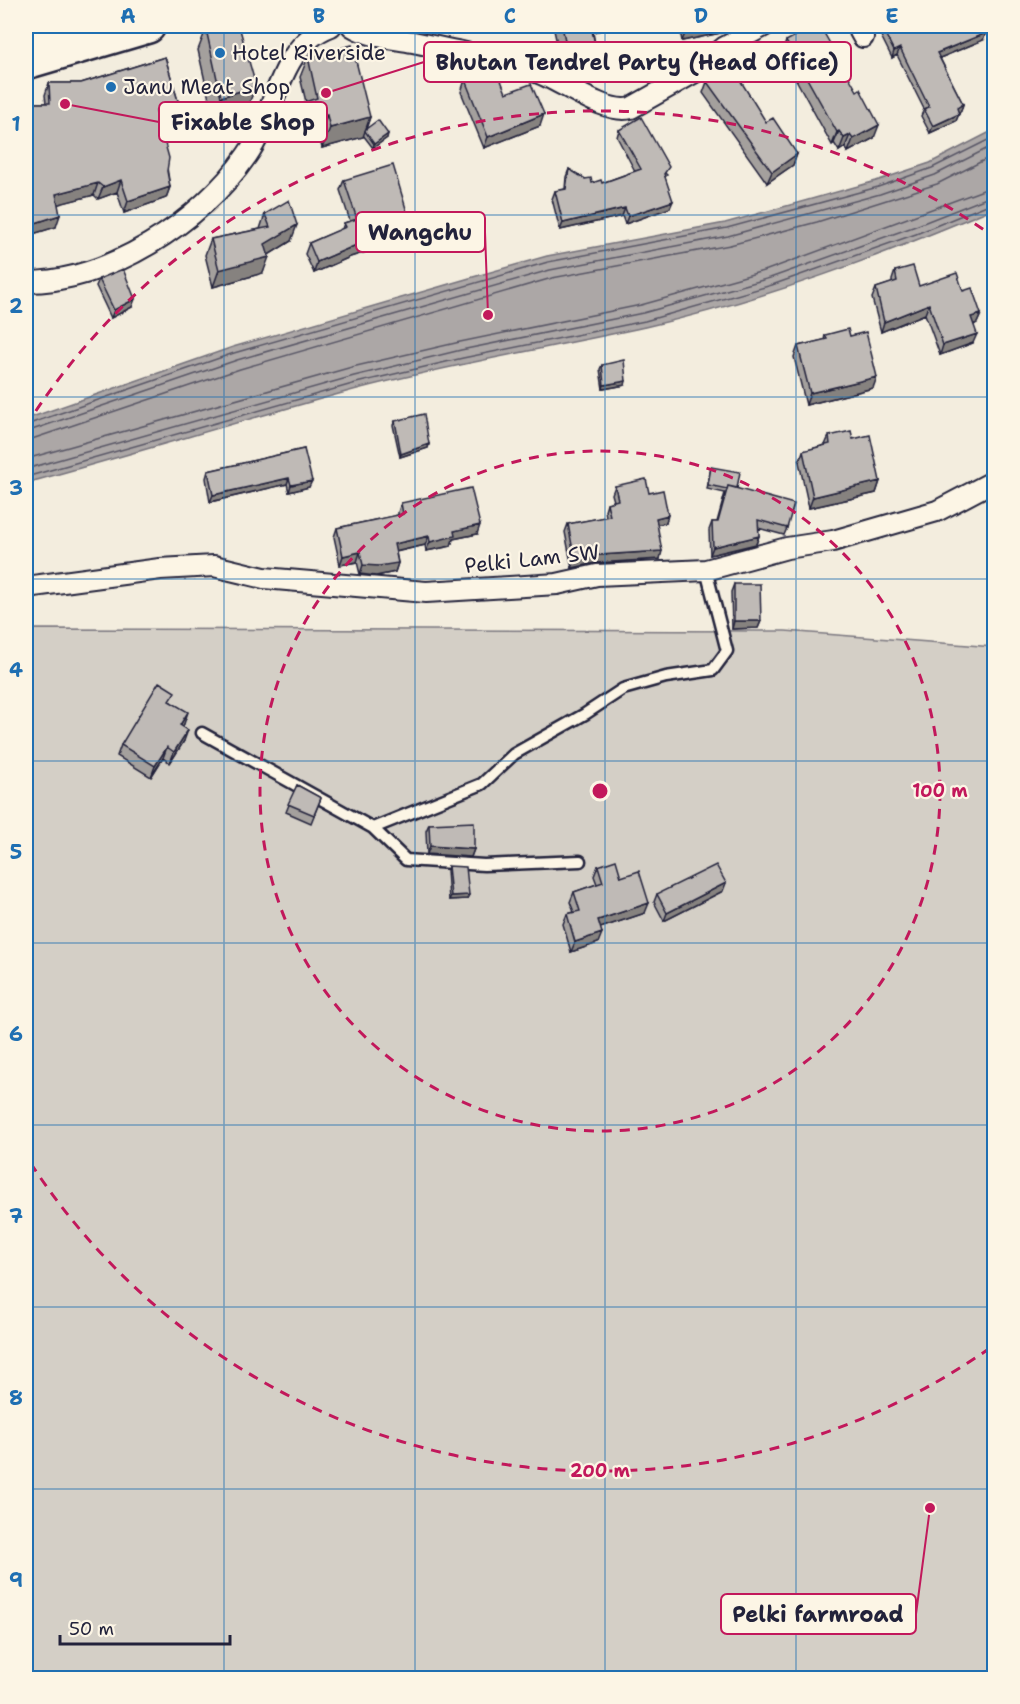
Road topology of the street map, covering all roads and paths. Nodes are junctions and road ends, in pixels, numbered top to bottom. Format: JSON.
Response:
{"nodes":[{"id":1,"x":64,"y":26,"type":"edge"},
{"id":2,"x":148,"y":26,"type":"edge"},
{"id":3,"x":330,"y":26,"type":"edge"},
{"id":4,"x":352,"y":26,"type":"edge"},
{"id":5,"x":764,"y":26,"type":"edge"},
{"id":6,"x":26,"y":37,"type":"edge"},
{"id":7,"x":26,"y":62,"type":"edge"},
{"id":8,"x":26,"y":282,"type":"edge"},
{"id":9,"x":994,"y":481,"type":"edge"},
{"id":10,"x":706,"y":570,"type":"junction"},
{"id":11,"x":26,"y":587,"type":"edge"},
{"id":12,"x":202,"y":733,"type":"dead end"},
{"id":13,"x":373,"y":828,"type":"junction"},
{"id":14,"x":580,"y":861,"type":"dead end"}],
"edges":[{"from":1,"to":6,"type":"highway"},
{"from":2,"to":7,"type":"highway"},
{"from":3,"to":8,"type":"street"},
{"from":4,"to":5,"type":"street"},
{"from":9,"to":10,"type":"street","name":"Pelki Lam SW"},
{"from":10,"to":11,"type":"street","name":"Pelki Lam SW"},
{"from":10,"to":13,"type":"lane"},
{"from":12,"to":13,"type":"lane"},
{"from":13,"to":14,"type":"lane"}]}
